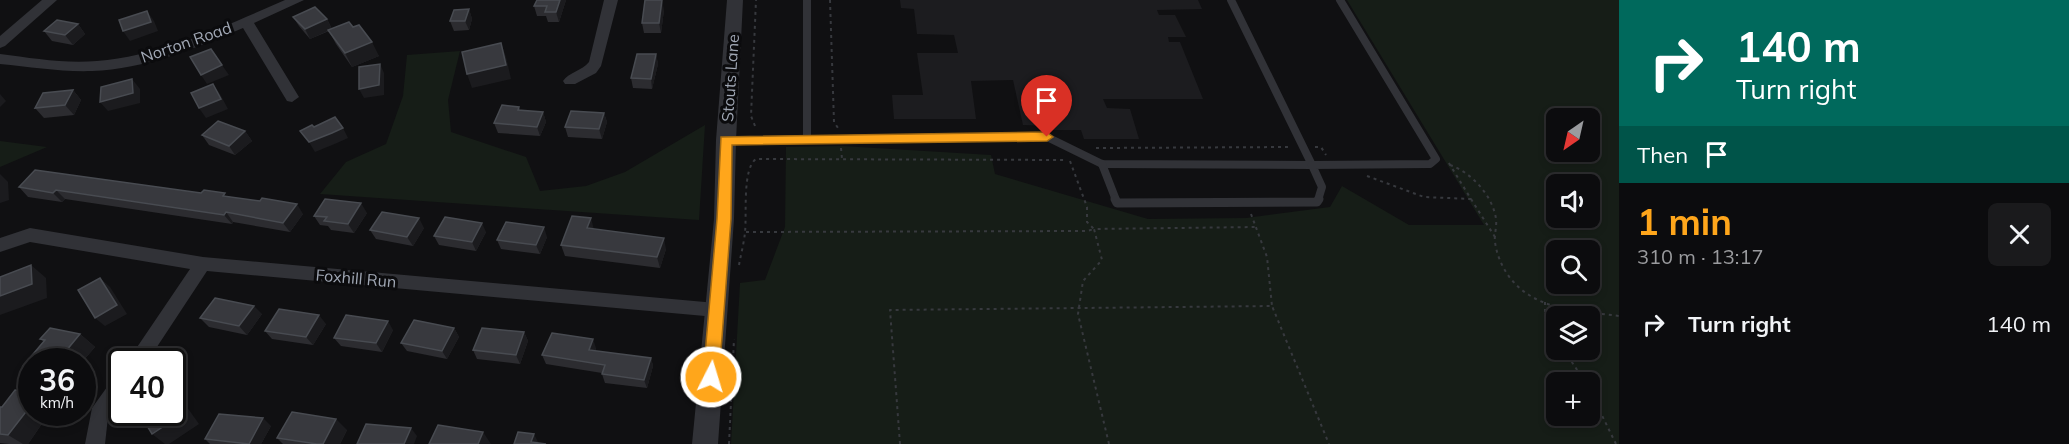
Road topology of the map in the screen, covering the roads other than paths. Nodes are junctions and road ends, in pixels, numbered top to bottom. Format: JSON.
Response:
{"nodes":[{"id":1,"x":50,"y":0,"type":"edge"},
{"id":2,"x":297,"y":0,"type":"edge"},
{"id":3,"x":611,"y":0,"type":"edge"},
{"id":4,"x":735,"y":0,"type":"edge"},
{"id":5,"x":807,"y":0,"type":"edge"},
{"id":6,"x":1231,"y":0,"type":"edge"},
{"id":7,"x":1340,"y":0,"type":"edge"},
{"id":8,"x":246,"y":21,"type":"junction"},
{"id":9,"x":0,"y":43,"type":"edge"},
{"id":10,"x":0,"y":59,"type":"edge"},
{"id":11,"x":570,"y":81,"type":"dead end"},
{"id":12,"x":292,"y":97,"type":"dead end"},
{"id":13,"x":807,"y":138,"type":"junction"},
{"id":14,"x":726,"y":140,"type":"junction"},
{"id":15,"x":1102,"y":164,"type":"junction"},
{"id":16,"x":1312,"y":165,"type":"junction"},
{"id":17,"x":0,"y":245,"type":"edge"},
{"id":18,"x":203,"y":264,"type":"junction"},
{"id":19,"x":716,"y":310,"type":"junction"},
{"id":20,"x":146,"y":348,"type":"edge"},
{"id":21,"x":108,"y":401,"type":"edge"},
{"id":22,"x":95,"y":444,"type":"edge"},
{"id":23,"x":705,"y":444,"type":"edge"}],
"edges":[{"from":1,"to":9,"type":"street"},
{"from":2,"to":8,"type":"street","name":"Norton Road"},
{"from":3,"to":11,"type":"street"},
{"from":4,"to":14,"type":"street","name":"Stouts Lane"},
{"from":5,"to":13,"type":"lane"},
{"from":6,"to":16,"type":"lane"},
{"from":7,"to":16,"type":"lane"},
{"from":8,"to":10,"type":"street","name":"Norton Road"},
{"from":8,"to":12,"type":"street"},
{"from":13,"to":14,"type":"lane"},
{"from":13,"to":15,"type":"lane"},
{"from":14,"to":19,"type":"street","name":"Stouts Lane"},
{"from":15,"to":16,"type":"lane"},
{"from":15,"to":16,"type":"lane"},
{"from":17,"to":18,"type":"street","name":"Foxhill Run"},
{"from":18,"to":19,"type":"street","name":"Foxhill Run"},
{"from":18,"to":20,"type":"street"},
{"from":19,"to":23,"type":"street","name":"Stouts Lane"},
{"from":21,"to":22,"type":"street"}]}
